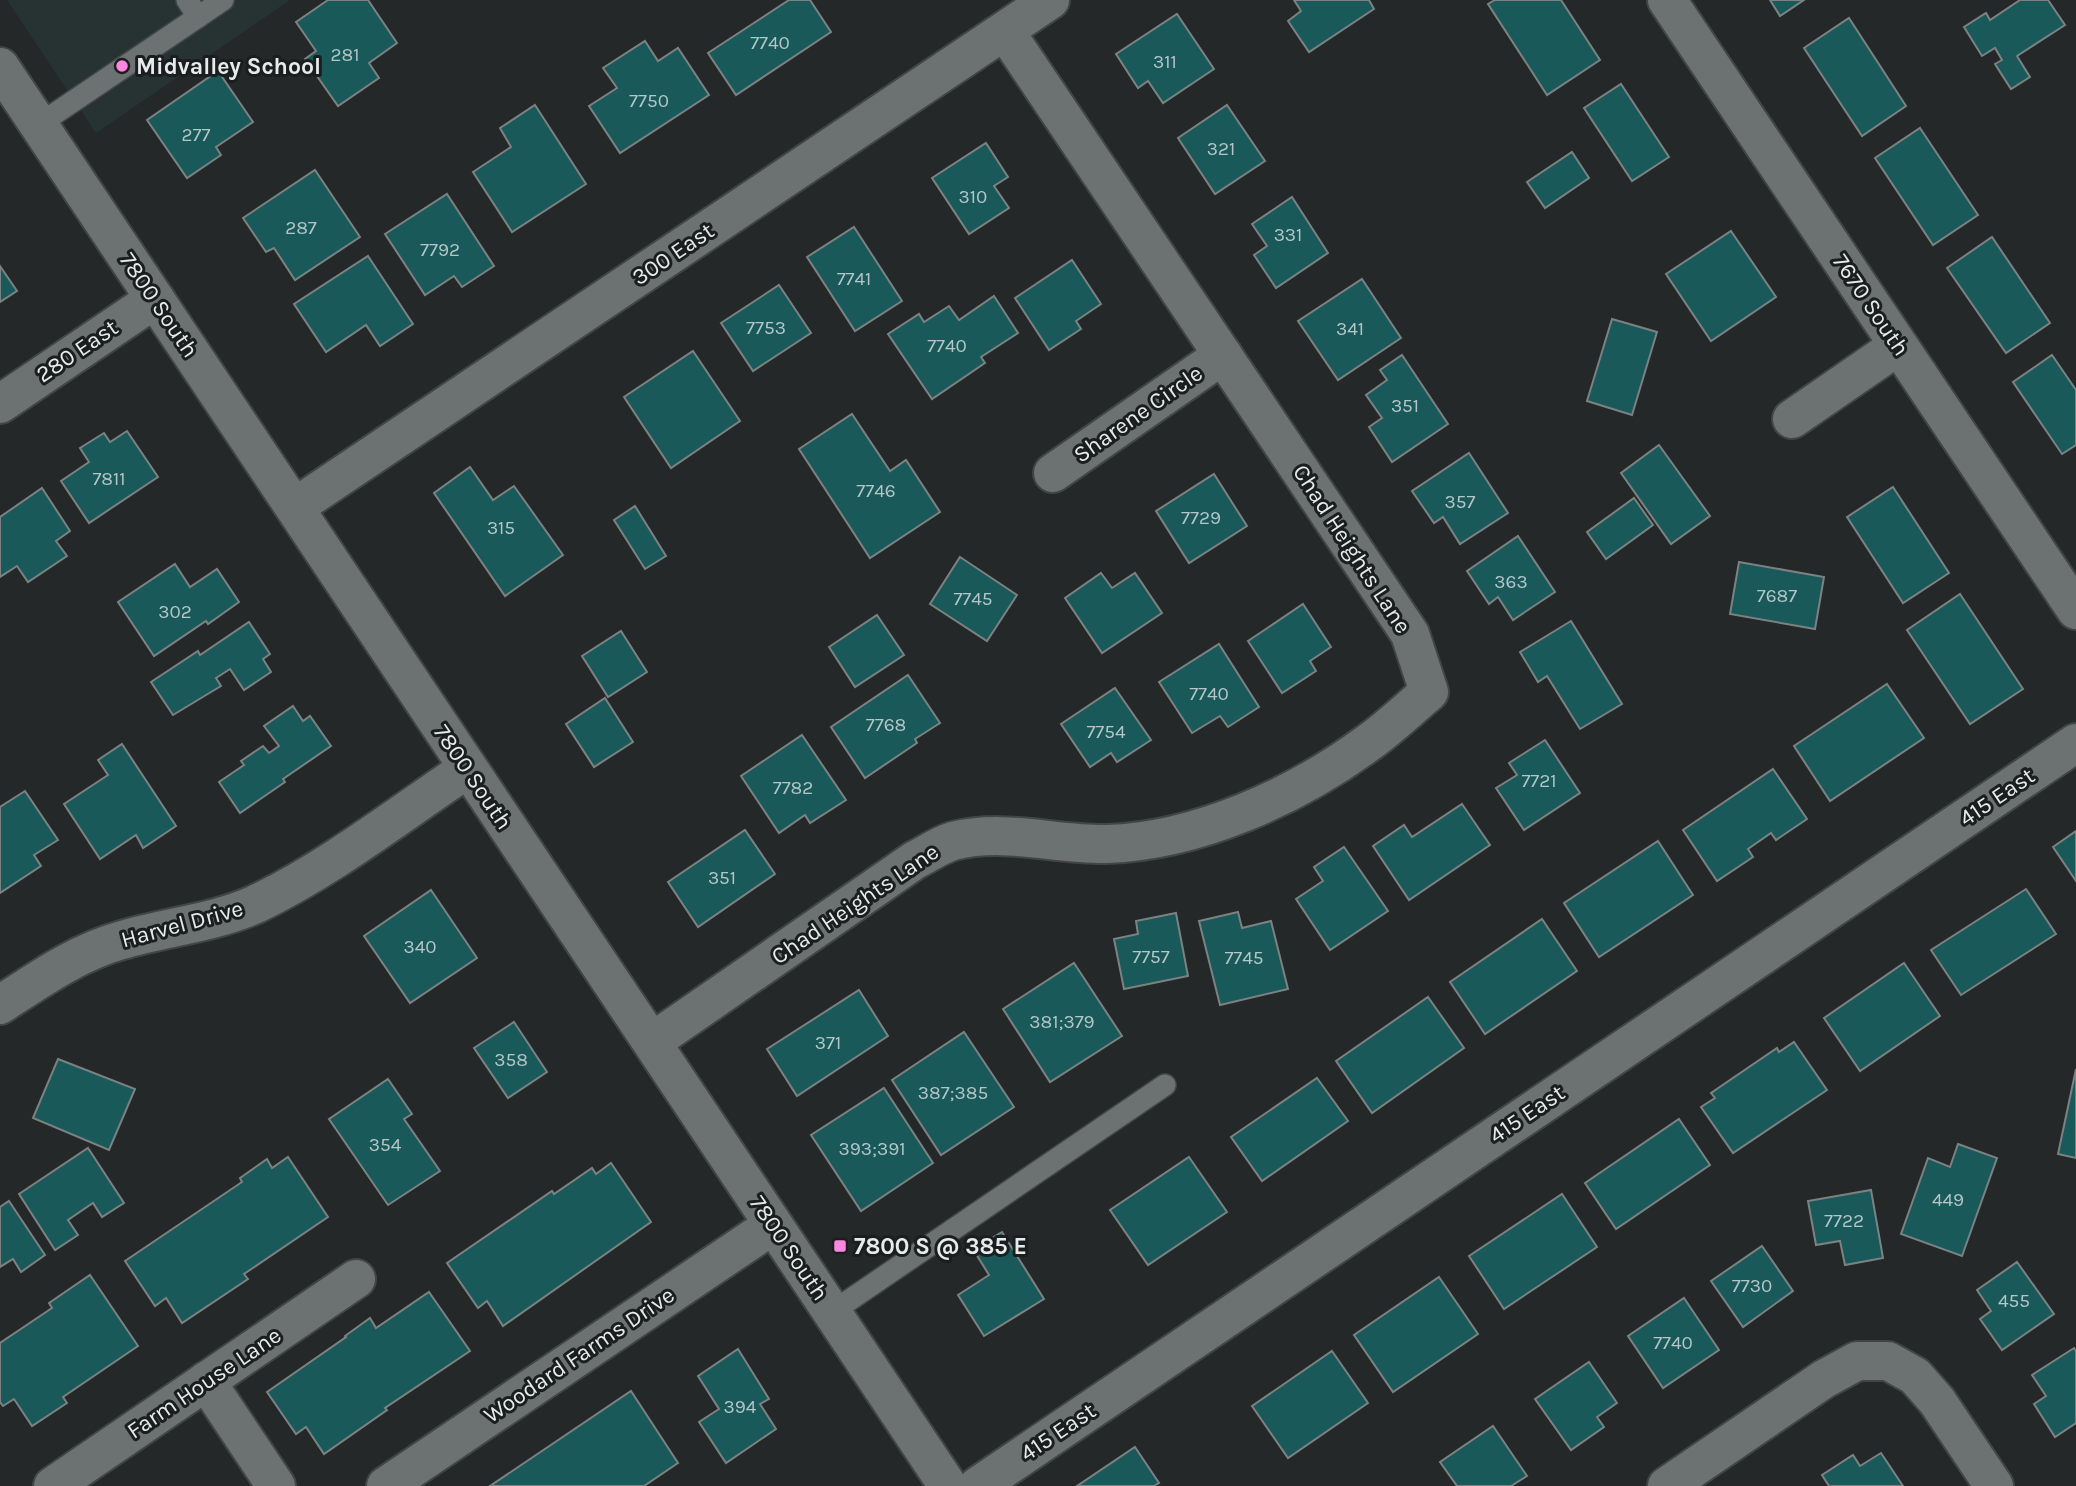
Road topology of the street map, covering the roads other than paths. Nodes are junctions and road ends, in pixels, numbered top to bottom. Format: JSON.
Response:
{"nodes":[{"id":1,"x":223,"y":0,"type":"edge"},
{"id":2,"x":1050,"y":0,"type":"edge"},
{"id":3,"x":1667,"y":0,"type":"edge"},
{"id":4,"x":192,"y":8,"type":"edge"},
{"id":5,"x":1005,"y":31,"type":"junction"},
{"id":6,"x":0,"y":67,"type":"edge"},
{"id":7,"x":38,"y":125,"type":"junction"},
{"id":8,"x":155,"y":299,"type":"junction"},
{"id":9,"x":1898,"y":346,"type":"junction"},
{"id":10,"x":1223,"y":355,"type":"junction"},
{"id":11,"x":0,"y":404,"type":"edge"},
{"id":12,"x":1792,"y":419,"type":"dead end"},
{"id":13,"x":1053,"y":473,"type":"dead end"},
{"id":14,"x":295,"y":507,"type":"junction"},
{"id":15,"x":2076,"y":610,"type":"edge"},
{"id":16,"x":2076,"y":743,"type":"edge"},
{"id":17,"x":467,"y":769,"type":"junction"},
{"id":18,"x":0,"y":1005,"type":"edge"},
{"id":19,"x":652,"y":1042,"type":"junction"},
{"id":20,"x":1165,"y":1086,"type":"dead end"},
{"id":21,"x":773,"y":1225,"type":"junction"},
{"id":22,"x":356,"y":1279,"type":"dead end"},
{"id":23,"x":832,"y":1312,"type":"junction"},
{"id":24,"x":206,"y":1381,"type":"junction"},
{"id":25,"x":52,"y":1486,"type":"edge"},
{"id":26,"x":276,"y":1486,"type":"edge"},
{"id":27,"x":386,"y":1486,"type":"edge"},
{"id":28,"x":948,"y":1486,"type":"edge"},
{"id":29,"x":978,"y":1486,"type":"edge"},
{"id":30,"x":1667,"y":1486,"type":"edge"},
{"id":31,"x":1994,"y":1486,"type":"edge"}],
"edges":[{"from":1,"to":4,"type":"lane"},
{"from":2,"to":5,"type":"street","name":"300 East"},
{"from":3,"to":9,"type":"street","name":"7670 South"},
{"from":4,"to":7,"type":"lane"},
{"from":5,"to":10,"type":"street","name":"Chad Heights Lane"},
{"from":5,"to":14,"type":"street","name":"300 East"},
{"from":6,"to":7,"type":"street","name":"7800 South"},
{"from":7,"to":8,"type":"street","name":"7800 South"},
{"from":8,"to":11,"type":"street","name":"280 East"},
{"from":8,"to":14,"type":"street","name":"7800 South"},
{"from":9,"to":12,"type":"street"},
{"from":9,"to":15,"type":"street","name":"7670 South"},
{"from":10,"to":13,"type":"street","name":"Sharene Circle"},
{"from":10,"to":19,"type":"street","name":"Chad Heights Lane"},
{"from":14,"to":17,"type":"street","name":"7800 South"},
{"from":16,"to":29,"type":"street","name":"415 East"},
{"from":17,"to":18,"type":"street","name":"Harvel Drive"},
{"from":17,"to":19,"type":"street","name":"7800 South"},
{"from":19,"to":21,"type":"street","name":"7800 South"},
{"from":20,"to":23,"type":"lane"},
{"from":21,"to":23,"type":"street","name":"7800 South"},
{"from":21,"to":27,"type":"street","name":"Woodard Farms Drive"},
{"from":22,"to":24,"type":"street","name":"Farm House Lane"},
{"from":23,"to":28,"type":"street","name":"7800 South"},
{"from":24,"to":25,"type":"street","name":"Farm House Lane"},
{"from":24,"to":26,"type":"street"},
{"from":30,"to":31,"type":"street"}]}
